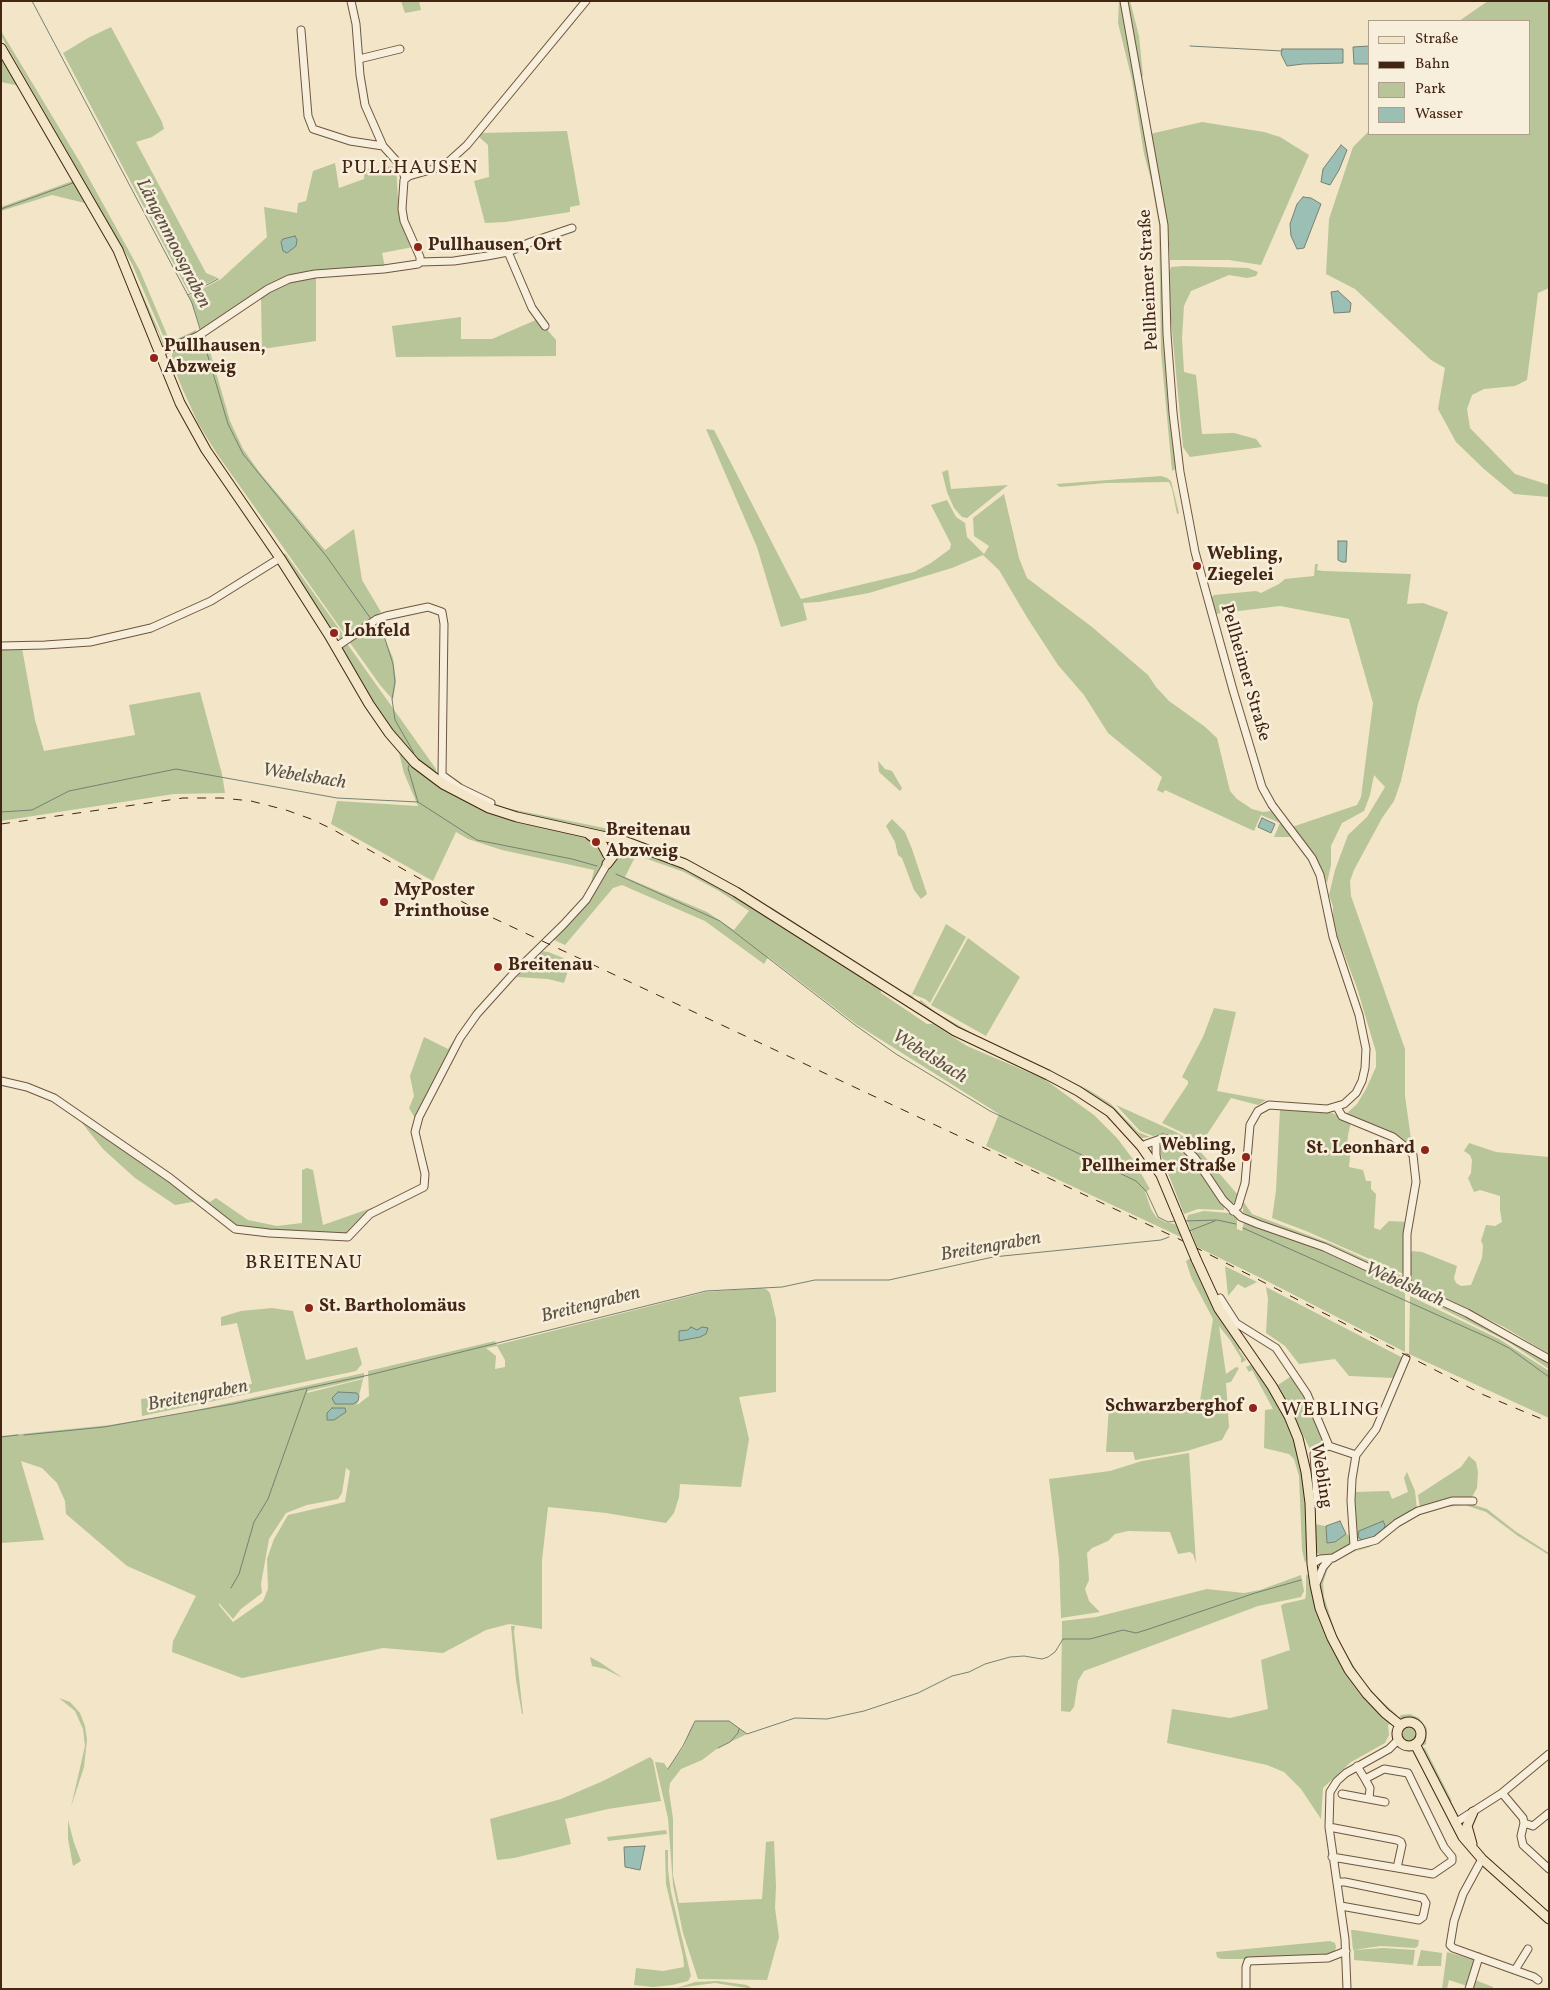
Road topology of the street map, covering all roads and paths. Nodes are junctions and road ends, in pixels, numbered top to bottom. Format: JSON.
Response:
{"nodes":[{"id":1,"x":351,"y":1,"type":"edge"},
{"id":2,"x":586,"y":1,"type":"edge"},
{"id":3,"x":1124,"y":1,"type":"edge"},
{"id":4,"x":301,"y":30,"type":"dead end"},
{"id":5,"x":1,"y":48,"type":"edge"},
{"id":6,"x":400,"y":49,"type":"dead end"},
{"id":7,"x":359,"y":59,"type":"junction"},
{"id":8,"x":382,"y":146,"type":"junction"},
{"id":9,"x":405,"y":178,"type":"junction"},
{"id":10,"x":572,"y":228,"type":"dead end"},
{"id":11,"x":508,"y":252,"type":"junction"},
{"id":12,"x":420,"y":262,"type":"junction"},
{"id":13,"x":545,"y":326,"type":"dead end"},
{"id":14,"x":160,"y":352,"type":"junction"},
{"id":15,"x":280,"y":558,"type":"junction"},
{"id":16,"x":1,"y":646,"type":"edge"},
{"id":17,"x":336,"y":647,"type":"junction"},
{"id":18,"x":489,"y":808,"type":"junction"},
{"id":19,"x":585,"y":832,"type":"junction"},
{"id":20,"x":617,"y":840,"type":"junction"},
{"id":21,"x":608,"y":860,"type":"junction"},
{"id":22,"x":1,"y":1081,"type":"edge"},
{"id":23,"x":1337,"y":1107,"type":"junction"},
{"id":24,"x":1156,"y":1140,"type":"junction"},
{"id":25,"x":1141,"y":1146,"type":"junction"},
{"id":26,"x":1161,"y":1175,"type":"junction"},
{"id":27,"x":1233,"y":1211,"type":"junction"},
{"id":28,"x":1407,"y":1285,"type":"junction"},
{"id":29,"x":1216,"y":1298,"type":"junction"},
{"id":30,"x":1406,"y":1358,"type":"dead end"},
{"id":31,"x":1549,"y":1359,"type":"edge"},
{"id":32,"x":1329,"y":1446,"type":"junction"},
{"id":33,"x":1356,"y":1455,"type":"junction"},
{"id":34,"x":1317,"y":1499,"type":"dead end"},
{"id":35,"x":1473,"y":1501,"type":"dead end"},
{"id":36,"x":1354,"y":1546,"type":"junction"},
{"id":37,"x":1328,"y":1561,"type":"junction"},
{"id":38,"x":1312,"y":1564,"type":"junction"},
{"id":39,"x":1315,"y":1585,"type":"junction"},
{"id":40,"x":1400,"y":1725,"type":"junction"},
{"id":41,"x":1398,"y":1740,"type":"junction"},
{"id":42,"x":1415,"y":1744,"type":"junction"},
{"id":43,"x":1549,"y":1754,"type":"edge"},
{"id":44,"x":1357,"y":1766,"type":"junction"},
{"id":45,"x":1365,"y":1778,"type":"junction"},
{"id":46,"x":1502,"y":1793,"type":"junction"},
{"id":47,"x":1342,"y":1794,"type":"dead end"},
{"id":48,"x":1369,"y":1799,"type":"junction"},
{"id":49,"x":1385,"y":1802,"type":"dead end"},
{"id":50,"x":1473,"y":1812,"type":"junction"},
{"id":51,"x":1549,"y":1813,"type":"edge"},
{"id":52,"x":1455,"y":1823,"type":"junction"},
{"id":53,"x":1524,"y":1824,"type":"junction"},
{"id":54,"x":1329,"y":1827,"type":"junction"},
{"id":55,"x":1473,"y":1849,"type":"junction"},
{"id":56,"x":1332,"y":1857,"type":"junction"},
{"id":57,"x":1482,"y":1859,"type":"junction"},
{"id":58,"x":1397,"y":1868,"type":"junction"},
{"id":59,"x":1549,"y":1869,"type":"edge"},
{"id":60,"x":1336,"y":1882,"type":"junction"},
{"id":61,"x":1341,"y":1906,"type":"junction"},
{"id":62,"x":1549,"y":1919,"type":"edge"},
{"id":63,"x":1528,"y":1948,"type":"dead end"},
{"id":64,"x":1346,"y":1951,"type":"junction"},
{"id":65,"x":1479,"y":1957,"type":"junction"},
{"id":66,"x":1514,"y":1970,"type":"junction"},
{"id":67,"x":1538,"y":1980,"type":"dead end"},
{"id":68,"x":1246,"y":1989,"type":"edge"},
{"id":69,"x":1347,"y":1989,"type":"edge"},
{"id":70,"x":1469,"y":1989,"type":"edge"}],
"edges":[{"from":1,"to":7,"type":"street"},
{"from":2,"to":9,"type":"street"},
{"from":3,"to":23,"type":"street","name":"Pellheimer Straße"},
{"from":4,"to":8,"type":"street"},
{"from":5,"to":14,"type":"main road"},
{"from":6,"to":7,"type":"street"},
{"from":7,"to":8,"type":"street"},
{"from":8,"to":9,"type":"street"},
{"from":9,"to":12,"type":"street"},
{"from":10,"to":11,"type":"street"},
{"from":11,"to":12,"type":"street"},
{"from":11,"to":13,"type":"street"},
{"from":12,"to":14,"type":"street"},
{"from":14,"to":15,"type":"main road"},
{"from":15,"to":16,"type":"street"},
{"from":15,"to":17,"type":"main road"},
{"from":17,"to":18,"type":"main road"},
{"from":17,"to":18,"type":"street"},
{"from":18,"to":19,"type":"main road"},
{"from":19,"to":20,"type":"main road"},
{"from":19,"to":21,"type":"main road"},
{"from":20,"to":21,"type":"main road"},
{"from":20,"to":25,"type":"main road"},
{"from":21,"to":22,"type":"street"},
{"from":23,"to":27,"type":"street"},
{"from":23,"to":28,"type":"street"},
{"from":24,"to":25,"type":"street"},
{"from":24,"to":26,"type":"street"},
{"from":24,"to":27,"type":"street"},
{"from":25,"to":26,"type":"main road"},
{"from":26,"to":29,"type":"main road","bridge":true},
{"from":27,"to":28,"type":"street"},
{"from":28,"to":31,"type":"street"},
{"from":29,"to":32,"type":"street","name":"Webling"},
{"from":29,"to":38,"type":"main road","name":"Webling"},
{"from":30,"to":33,"type":"street","name":"Webling"},
{"from":32,"to":33,"type":"street","name":"Webling"},
{"from":32,"to":34,"type":"street","name":"Webling"},
{"from":33,"to":36,"type":"street","name":"Webling"},
{"from":35,"to":36,"type":"street"},
{"from":36,"to":37,"type":"street"},
{"from":37,"to":38,"type":"street"},
{"from":37,"to":39,"type":"street"},
{"from":38,"to":39,"type":"main road","name":"Webling"},
{"from":39,"to":40,"type":"main road","name":"Webling"},
{"from":40,"to":41,"type":"main road"},
{"from":40,"to":42,"type":"main road"},
{"from":41,"to":42,"type":"main road"},
{"from":41,"to":44,"type":"street"},
{"from":42,"to":52,"type":"main road"},
{"from":43,"to":46,"type":"street"},
{"from":44,"to":45,"type":"street"},
{"from":44,"to":54,"type":"street"},
{"from":45,"to":48,"type":"street"},
{"from":45,"to":58,"type":"street"},
{"from":46,"to":50,"type":"street"},
{"from":46,"to":53,"type":"street"},
{"from":47,"to":48,"type":"street"},
{"from":48,"to":49,"type":"street"},
{"from":50,"to":52,"type":"street"},
{"from":50,"to":55,"type":"main road"},
{"from":51,"to":53,"type":"street"},
{"from":52,"to":55,"type":"main road"},
{"from":53,"to":59,"type":"street"},
{"from":54,"to":56,"type":"street"},
{"from":54,"to":58,"type":"street"},
{"from":55,"to":57,"type":"main road"},
{"from":56,"to":58,"type":"street"},
{"from":56,"to":60,"type":"street"},
{"from":57,"to":62,"type":"main road"},
{"from":57,"to":65,"type":"street"},
{"from":60,"to":61,"type":"street"},
{"from":60,"to":61,"type":"street"},
{"from":61,"to":64,"type":"street"},
{"from":63,"to":66,"type":"street"},
{"from":64,"to":68,"type":"street"},
{"from":64,"to":69,"type":"street"},
{"from":65,"to":66,"type":"street"},
{"from":65,"to":70,"type":"street"},
{"from":66,"to":67,"type":"street"}]}
